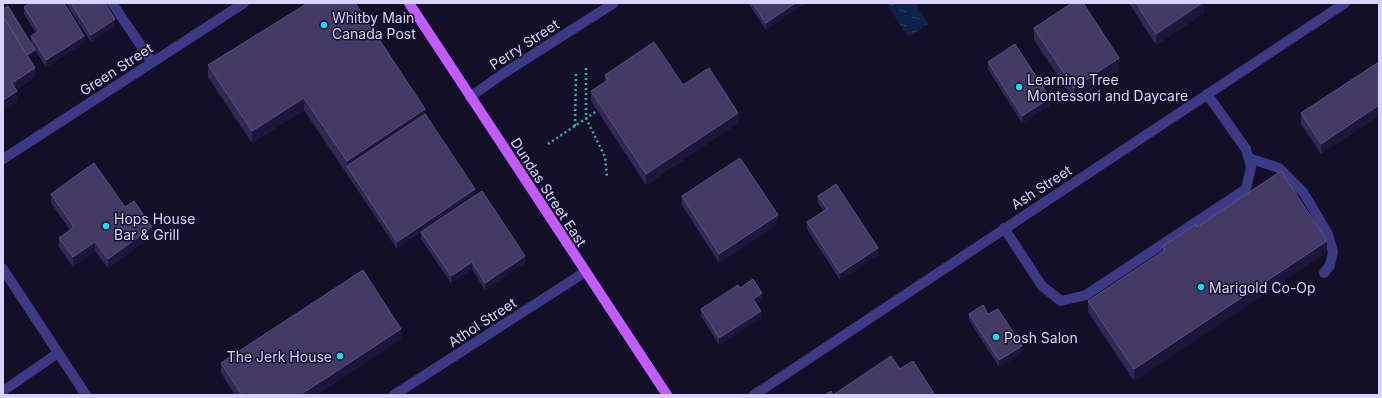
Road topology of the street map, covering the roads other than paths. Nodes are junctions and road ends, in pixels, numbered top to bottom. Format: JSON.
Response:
{"nodes":[{"id":1,"x":112,"y":3,"type":"edge"},
{"id":2,"x":244,"y":3,"type":"edge"},
{"id":3,"x":409,"y":3,"type":"edge"},
{"id":4,"x":614,"y":3,"type":"edge"},
{"id":5,"x":1345,"y":3,"type":"edge"},
{"id":6,"x":152,"y":62,"type":"junction"},
{"id":7,"x":1207,"y":94,"type":"junction"},
{"id":8,"x":470,"y":97,"type":"junction"},
{"id":9,"x":1249,"y":158,"type":"junction"},
{"id":10,"x":3,"y":159,"type":"edge"},
{"id":11,"x":1004,"y":228,"type":"junction"},
{"id":12,"x":3,"y":269,"type":"edge"},
{"id":13,"x":585,"y":272,"type":"junction"},
{"id":14,"x":1324,"y":273,"type":"dead end"},
{"id":15,"x":58,"y":353,"type":"junction"},
{"id":16,"x":3,"y":391,"type":"edge"},
{"id":17,"x":86,"y":395,"type":"edge"},
{"id":18,"x":394,"y":395,"type":"edge"},
{"id":19,"x":666,"y":395,"type":"edge"},
{"id":20,"x":754,"y":395,"type":"edge"}],
"edges":[{"from":1,"to":6,"type":"street"},
{"from":2,"to":6,"type":"street","name":"Green Street"},
{"from":3,"to":8,"type":"main road","name":"Dundas Street East"},
{"from":4,"to":8,"type":"street","name":"Perry Street"},
{"from":5,"to":7,"type":"street","name":"Ash Street"},
{"from":6,"to":10,"type":"street","name":"Green Street"},
{"from":7,"to":9,"type":"street"},
{"from":7,"to":11,"type":"street","name":"Ash Street"},
{"from":8,"to":13,"type":"main road","name":"Dundas Street East"},
{"from":9,"to":11,"type":"street"},
{"from":9,"to":14,"type":"street"},
{"from":11,"to":20,"type":"street","name":"Ash Street"},
{"from":12,"to":15,"type":"street"},
{"from":13,"to":18,"type":"street","name":"Athol Street"},
{"from":13,"to":19,"type":"main road","name":"Dundas Street East"},
{"from":15,"to":16,"type":"street"},
{"from":15,"to":17,"type":"street"}]}
